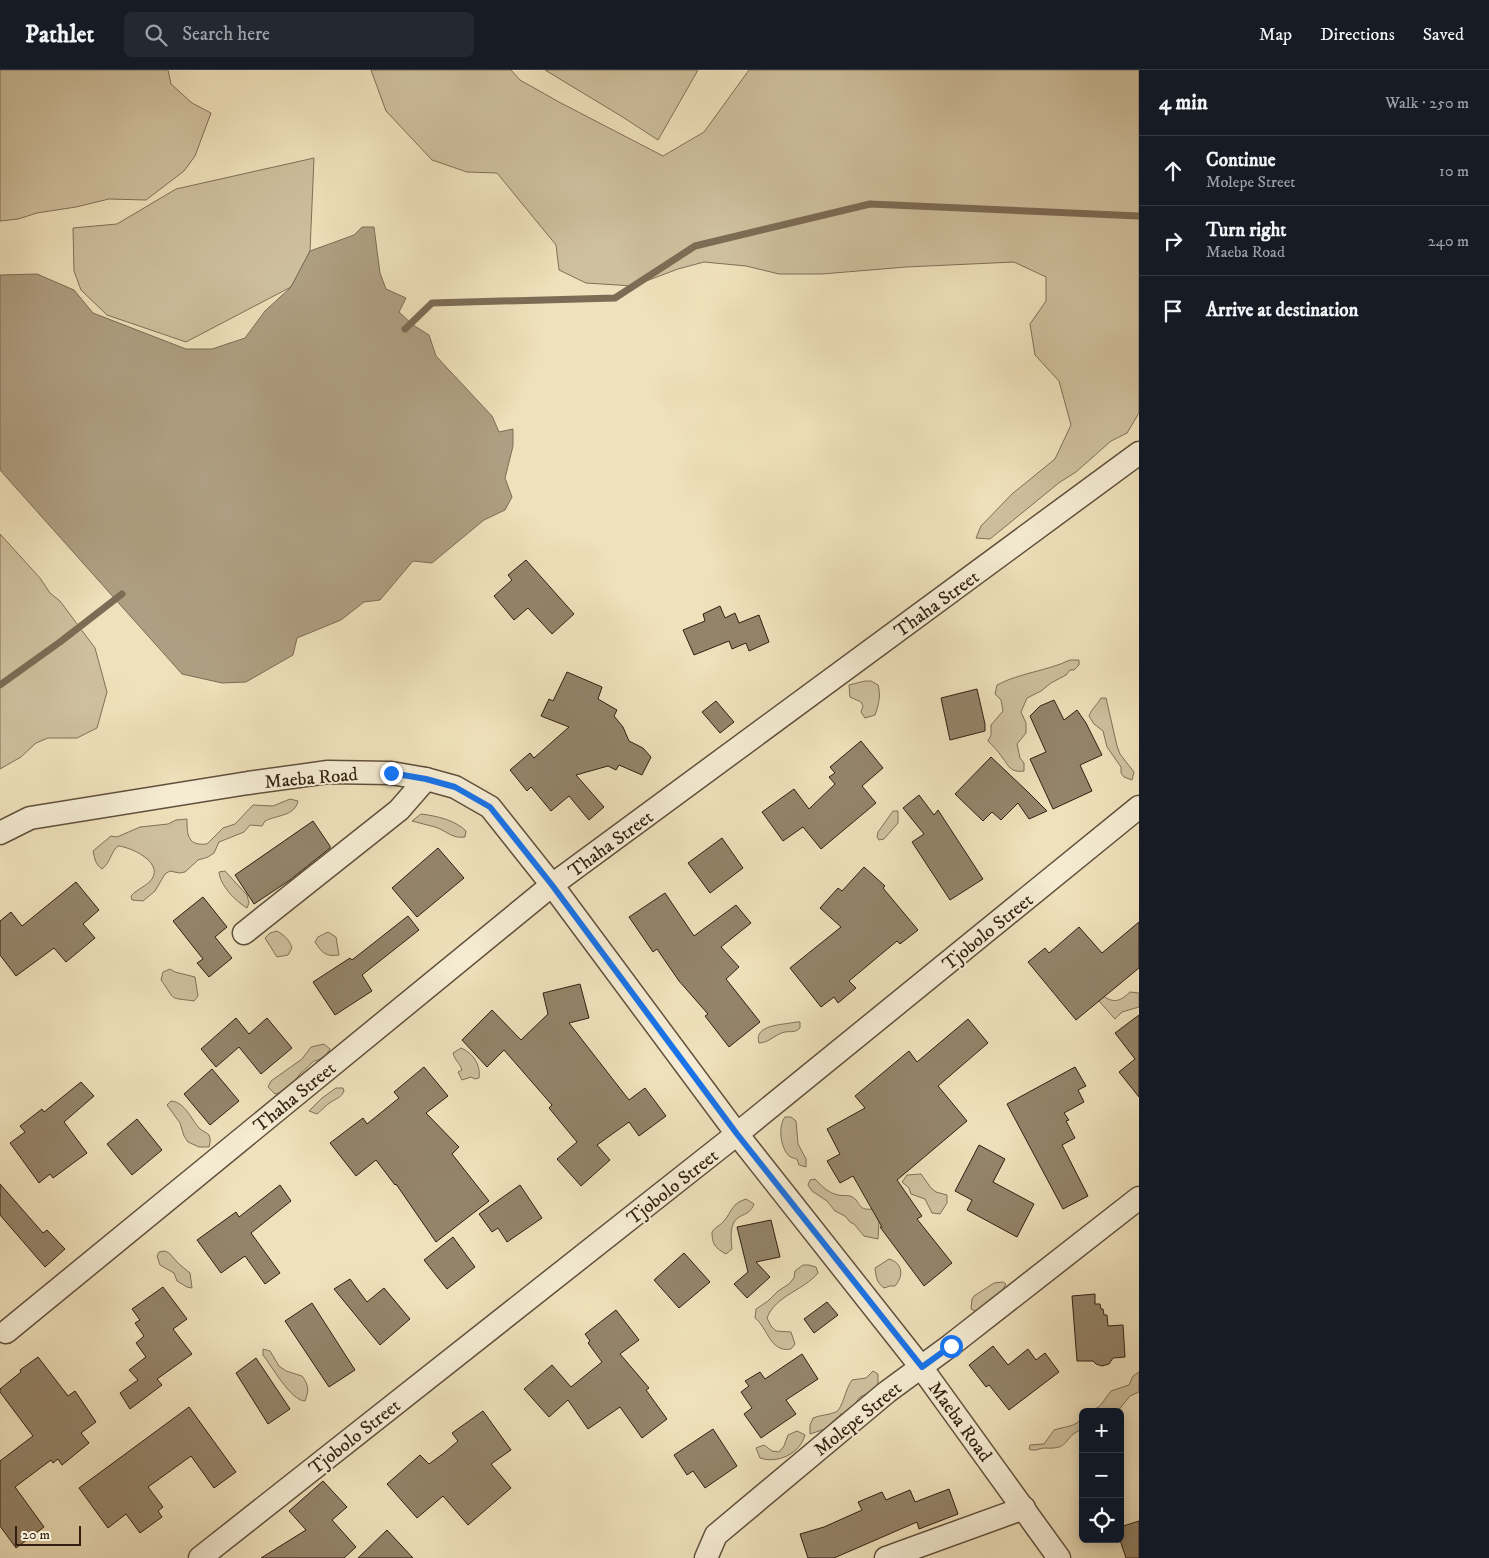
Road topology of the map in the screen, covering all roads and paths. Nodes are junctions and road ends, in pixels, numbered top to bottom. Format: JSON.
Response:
{"nodes":[{"id":1,"x":1139,"y":453,"type":"edge"},
{"id":2,"x":426,"y":779,"type":"junction"},
{"id":3,"x":1139,"y":807,"type":"edge"},
{"id":4,"x":0,"y":833,"type":"edge"},
{"id":5,"x":552,"y":885,"type":"junction"},
{"id":6,"x":244,"y":934,"type":"dead end"},
{"id":7,"x":737,"y":1134,"type":"junction"},
{"id":8,"x":1139,"y":1198,"type":"edge"},
{"id":9,"x":6,"y":1332,"type":"dead end"},
{"id":10,"x":922,"y":1367,"type":"junction"},
{"id":11,"x":1024,"y":1508,"type":"junction"},
{"id":12,"x":200,"y":1558,"type":"edge"},
{"id":13,"x":706,"y":1558,"type":"edge"},
{"id":14,"x":886,"y":1558,"type":"edge"},
{"id":15,"x":1059,"y":1558,"type":"edge"}],
"edges":[{"from":1,"to":5,"type":"street","name":"Thaha Street"},
{"from":2,"to":4,"type":"street","name":"Maeba Road"},
{"from":2,"to":5,"type":"street","name":"Maeba Road"},
{"from":2,"to":6,"type":"street"},
{"from":3,"to":7,"type":"street","name":"Tjobolo Street"},
{"from":5,"to":7,"type":"street","name":"Maeba Road"},
{"from":5,"to":9,"type":"street","name":"Thaha Street"},
{"from":7,"to":10,"type":"street","name":"Maeba Road"},
{"from":7,"to":12,"type":"street","name":"Tjobolo Street"},
{"from":8,"to":10,"type":"street","name":"Molepe Street"},
{"from":10,"to":11,"type":"street","name":"Maeba Road"},
{"from":10,"to":13,"type":"street","name":"Molepe Street"},
{"from":11,"to":14,"type":"street"},
{"from":11,"to":15,"type":"street","name":"Maeba Road"}]}
